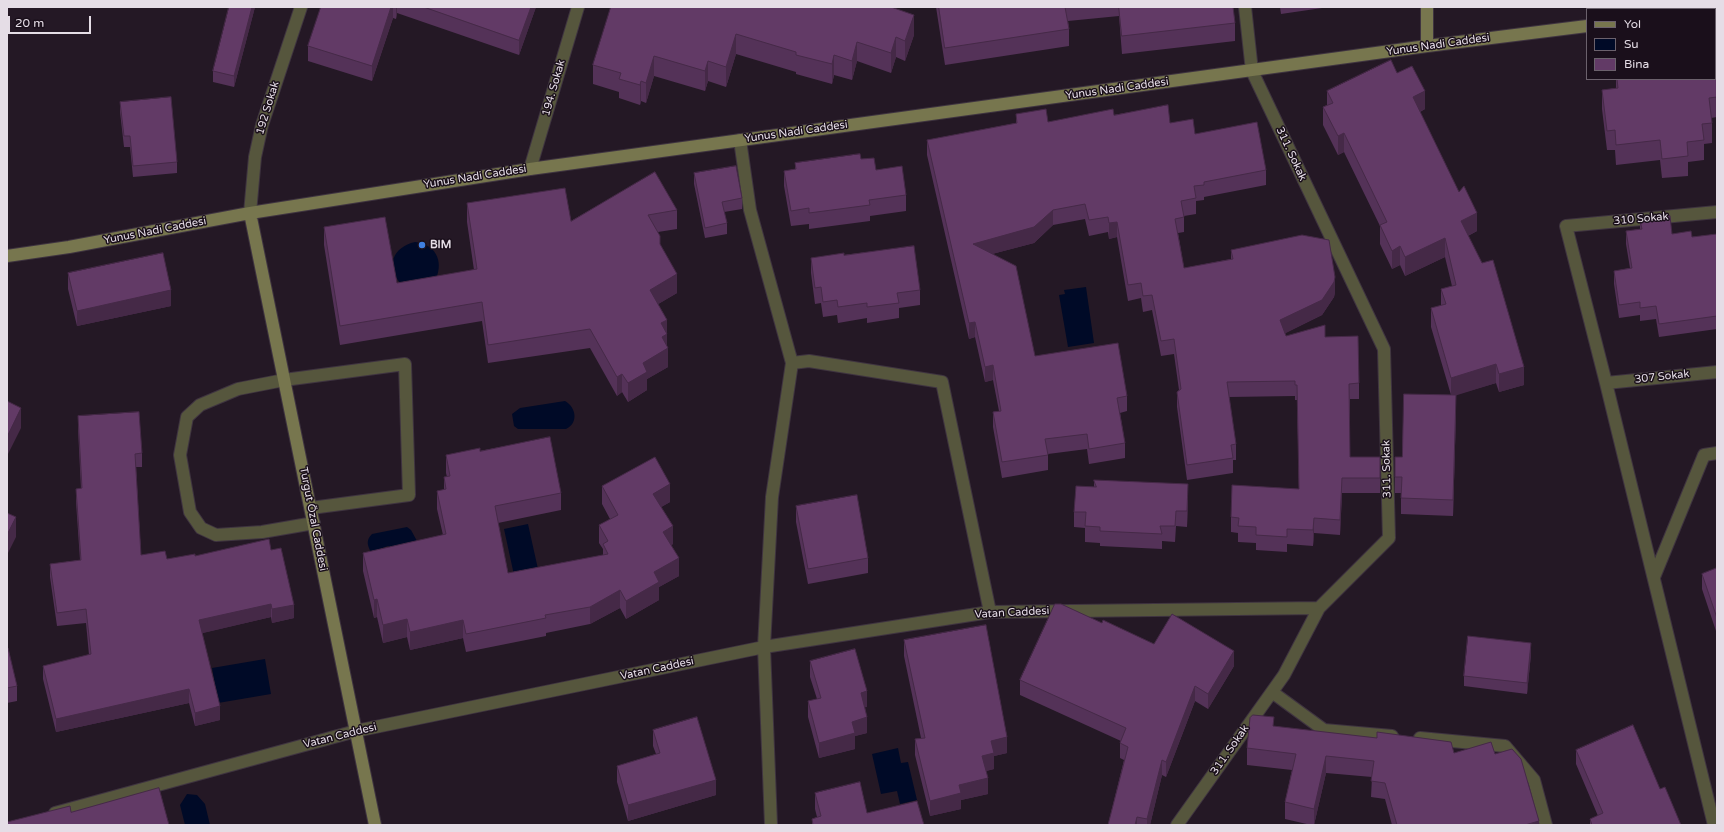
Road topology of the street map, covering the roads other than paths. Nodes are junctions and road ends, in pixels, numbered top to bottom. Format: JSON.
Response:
{"nodes":[{"id":1,"x":301,"y":7,"type":"edge"},
{"id":2,"x":578,"y":7,"type":"edge"},
{"id":3,"x":1245,"y":7,"type":"edge"},
{"id":4,"x":1427,"y":7,"type":"edge"},
{"id":5,"x":1586,"y":26,"type":"edge"},
{"id":6,"x":1427,"y":46,"type":"junction"},
{"id":7,"x":1252,"y":71,"type":"junction"},
{"id":8,"x":740,"y":140,"type":"junction"},
{"id":9,"x":530,"y":168,"type":"junction"},
{"id":10,"x":1717,"y":212,"type":"edge"},
{"id":11,"x":250,"y":213,"type":"junction"},
{"id":12,"x":7,"y":256,"type":"edge"},
{"id":13,"x":792,"y":363,"type":"junction"},
{"id":14,"x":1717,"y":372,"type":"edge"},
{"id":15,"x":284,"y":380,"type":"junction"},
{"id":16,"x":1606,"y":383,"type":"junction"},
{"id":17,"x":1717,"y":454,"type":"edge"},
{"id":18,"x":311,"y":508,"type":"junction"},
{"id":19,"x":314,"y":523,"type":"junction"},
{"id":20,"x":1654,"y":576,"type":"junction"},
{"id":21,"x":1319,"y":608,"type":"junction"},
{"id":22,"x":990,"y":612,"type":"junction"},
{"id":23,"x":764,"y":647,"type":"junction"},
{"id":24,"x":1272,"y":692,"type":"junction"},
{"id":25,"x":356,"y":731,"type":"junction"},
{"id":26,"x":40,"y":817,"type":"edge"},
{"id":27,"x":375,"y":825,"type":"edge"},
{"id":28,"x":771,"y":825,"type":"edge"},
{"id":29,"x":1177,"y":825,"type":"edge"},
{"id":30,"x":1546,"y":825,"type":"edge"},
{"id":31,"x":1714,"y":825,"type":"edge"}],
"edges":[{"from":1,"to":11,"type":"street","name":"192 Sokak"},
{"from":2,"to":9,"type":"street","name":"194. Sokak"},
{"from":3,"to":7,"type":"street","name":"311. Sokak"},
{"from":4,"to":6,"type":"street"},
{"from":5,"to":6,"type":"street","name":"Yunus Nadi Caddesi"},
{"from":6,"to":7,"type":"street","name":"Yunus Nadi Caddesi"},
{"from":7,"to":8,"type":"street","name":"Yunus Nadi Caddesi"},
{"from":7,"to":21,"type":"street","name":"311. Sokak"},
{"from":8,"to":9,"type":"street","name":"Yunus Nadi Caddesi"},
{"from":8,"to":13,"type":"street"},
{"from":9,"to":11,"type":"street","name":"Yunus Nadi Caddesi"},
{"from":10,"to":16,"type":"street","name":"310 Sokak"},
{"from":11,"to":12,"type":"street","name":"Yunus Nadi Caddesi"},
{"from":11,"to":15,"type":"street","name":"Turgut Özal Caddesi"},
{"from":13,"to":22,"type":"street"},
{"from":13,"to":23,"type":"street"},
{"from":14,"to":16,"type":"street","name":"307 Sokak"},
{"from":15,"to":18,"type":"street","name":"Turgut Özal Caddesi"},
{"from":15,"to":18,"type":"street"},
{"from":15,"to":19,"type":"street"},
{"from":16,"to":20,"type":"street"},
{"from":17,"to":20,"type":"street"},
{"from":18,"to":19,"type":"street","name":"Turgut Özal Caddesi"},
{"from":19,"to":25,"type":"street","name":"Turgut Özal Caddesi"},
{"from":20,"to":31,"type":"street"},
{"from":21,"to":22,"type":"street","name":"Vatan Caddesi"},
{"from":21,"to":24,"type":"street","name":"311. Sokak"},
{"from":22,"to":23,"type":"street","name":"Vatan Caddesi"},
{"from":23,"to":25,"type":"street","name":"Vatan Caddesi"},
{"from":23,"to":28,"type":"street"},
{"from":24,"to":29,"type":"street","name":"311. Sokak"},
{"from":24,"to":30,"type":"street"},
{"from":25,"to":26,"type":"street","name":"Vatan Caddesi"},
{"from":25,"to":27,"type":"street","name":"Turgut Özal Caddesi"}]}
